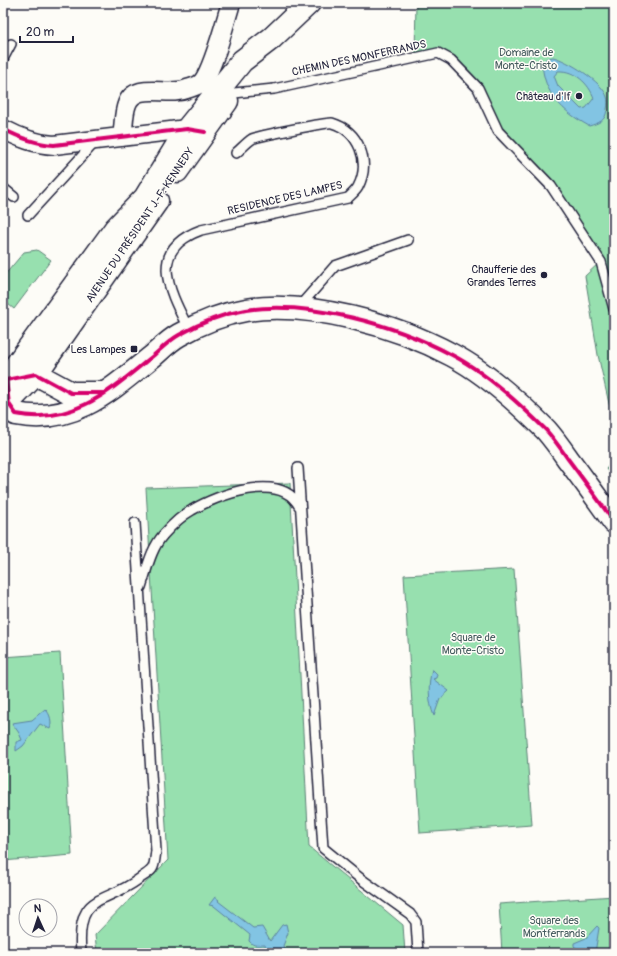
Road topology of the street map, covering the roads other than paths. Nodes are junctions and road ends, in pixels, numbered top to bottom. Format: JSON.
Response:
{"nodes":[{"id":1,"x":231,"y":3,"type":"edge"},
{"id":2,"x":309,"y":3,"type":"edge"},
{"id":3,"x":272,"y":38,"type":"junction"},
{"id":4,"x":11,"y":44,"type":"dead end"},
{"id":5,"x":3,"y":59,"type":"edge"},
{"id":6,"x":234,"y":93,"type":"junction"},
{"id":7,"x":3,"y":130,"type":"edge"},
{"id":8,"x":196,"y":130,"type":"junction"},
{"id":9,"x":122,"y":137,"type":"junction"},
{"id":10,"x":94,"y":140,"type":"junction"},
{"id":11,"x":236,"y":153,"type":"dead end"},
{"id":12,"x":3,"y":188,"type":"edge"},
{"id":13,"x":14,"y":197,"type":"dead end"},
{"id":14,"x":28,"y":215,"type":"dead end"},
{"id":15,"x":408,"y":240,"type":"dead end"},
{"id":16,"x":614,"y":309,"type":"edge"},
{"id":17,"x":297,"y":310,"type":"junction"},
{"id":18,"x":190,"y":330,"type":"junction"},
{"id":19,"x":36,"y":374,"type":"junction"},
{"id":20,"x":105,"y":393,"type":"junction"},
{"id":21,"x":5,"y":394,"type":"edge"},
{"id":22,"x":298,"y":468,"type":"dead end"},
{"id":23,"x":301,"y":510,"type":"junction"},
{"id":24,"x":614,"y":522,"type":"edge"},
{"id":25,"x":135,"y":523,"type":"dead end"},
{"id":26,"x":140,"y":592,"type":"junction"},
{"id":27,"x":81,"y":953,"type":"edge"},
{"id":28,"x":418,"y":953,"type":"edge"}],
"edges":[{"from":1,"to":9,"type":"street"},
{"from":2,"to":3,"type":"main road","name":"AVENUE DU PRÉSIDENT J.-F. KENNEDY"},
{"from":3,"to":6,"type":"main road","name":"AVENUE DU PRÉSIDENT J.-F. KENNEDY"},
{"from":3,"to":8,"type":"main road","name":"AVENUE DU PRÉSIDENT J.-F. KENNEDY"},
{"from":4,"to":5,"type":"lane"},
{"from":6,"to":8,"type":"main road","name":"AVENUE DU PRÉSIDENT J.-F. KENNEDY"},
{"from":6,"to":16,"type":"lane","name":"CHEMIN DES MONFERRANDS"},
{"from":7,"to":10,"type":"street"},
{"from":8,"to":9,"type":"street"},
{"from":8,"to":19,"type":"main road","name":"AVENUE DU PRÉSIDENT J.-F. KENNEDY"},
{"from":8,"to":21,"type":"main road","name":"AVENUE DU PRÉSIDENT J.-F. KENNEDY"},
{"from":9,"to":10,"type":"street"},
{"from":10,"to":14,"type":"lane"},
{"from":11,"to":18,"type":"lane","name":"RESIDENCE DES LAMPES"},
{"from":12,"to":13,"type":"lane"},
{"from":15,"to":17,"type":"lane"},
{"from":17,"to":18,"type":"main road"},
{"from":17,"to":24,"type":"main road"},
{"from":18,"to":20,"type":"main road"},
{"from":19,"to":20,"type":"main road"},
{"from":19,"to":21,"type":"main road","name":"AVENUE DU PRÉSIDENT J.-F. KENNEDY"},
{"from":20,"to":21,"type":"main road"},
{"from":22,"to":23,"type":"lane"},
{"from":23,"to":26,"type":"lane"},
{"from":23,"to":28,"type":"lane"},
{"from":25,"to":26,"type":"lane"},
{"from":26,"to":27,"type":"lane"}]}
